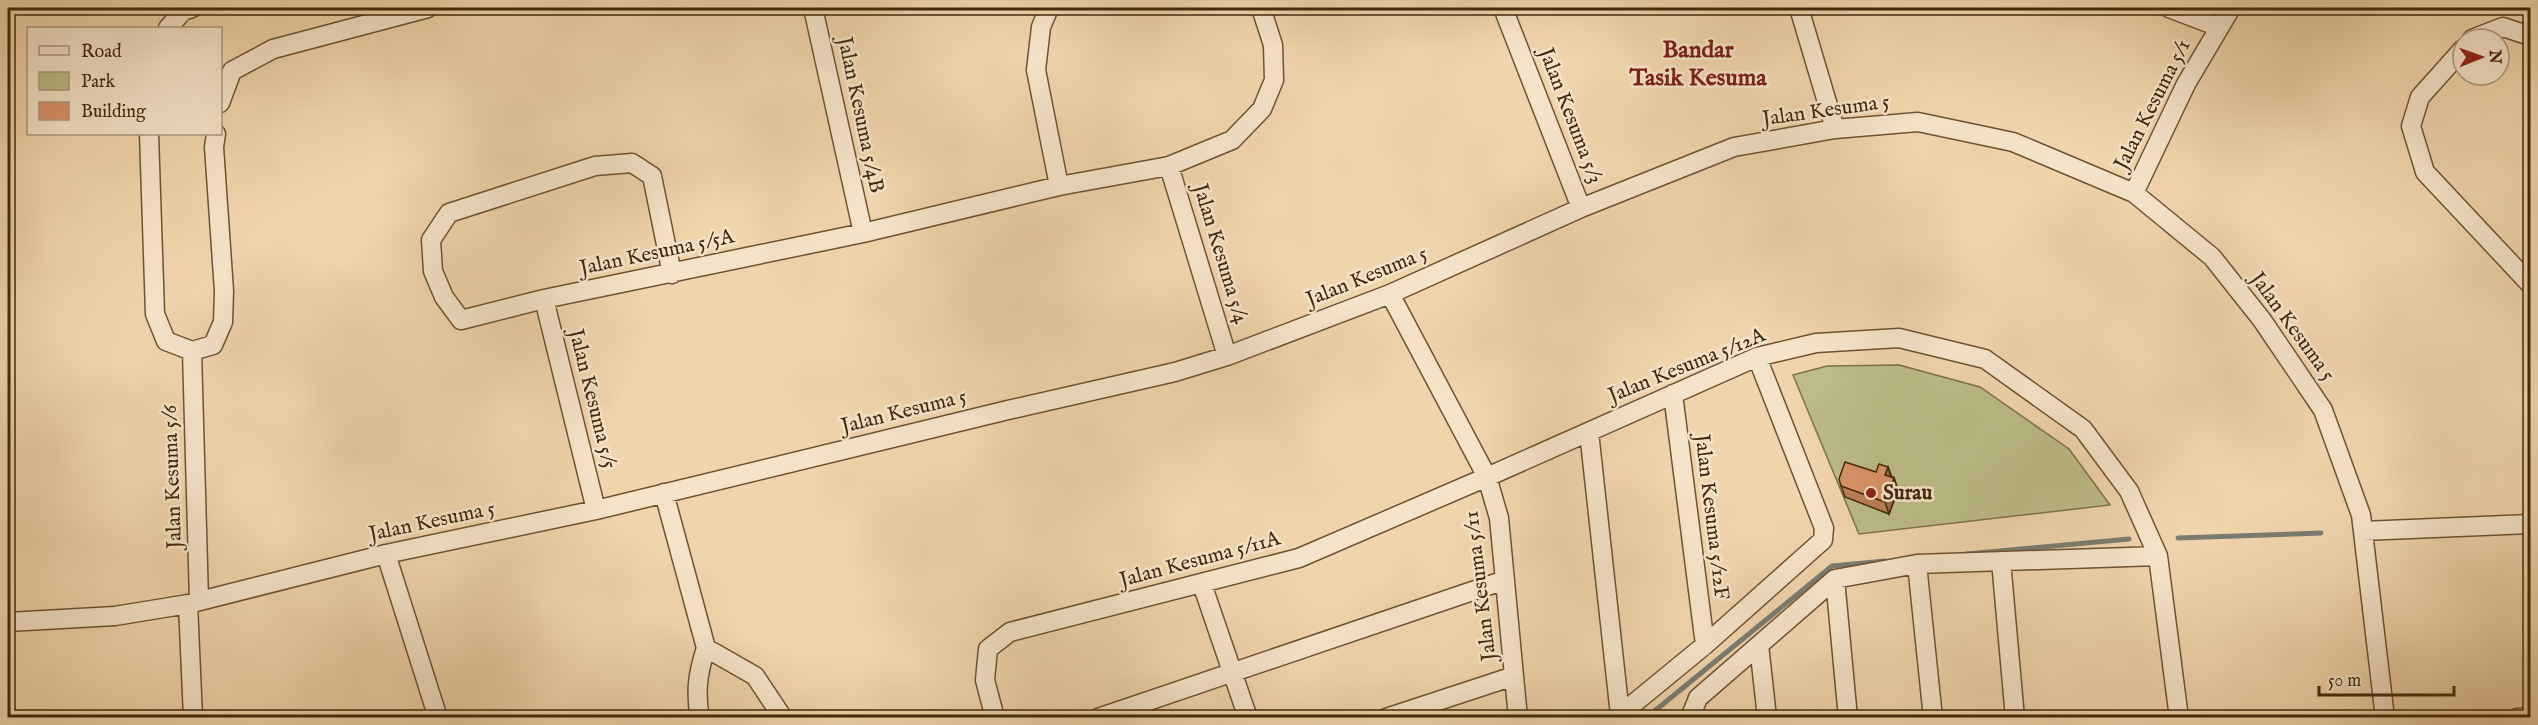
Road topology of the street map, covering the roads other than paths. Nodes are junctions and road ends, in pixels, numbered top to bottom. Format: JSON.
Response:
{"nodes":[{"id":1,"x":192,"y":8,"type":"edge"},
{"id":2,"x":428,"y":8,"type":"edge"},
{"id":3,"x":813,"y":8,"type":"edge"},
{"id":4,"x":1049,"y":8,"type":"edge"},
{"id":5,"x":1262,"y":8,"type":"edge"},
{"id":6,"x":1503,"y":8,"type":"edge"},
{"id":7,"x":1799,"y":8,"type":"edge"},
{"id":8,"x":2169,"y":8,"type":"edge"},
{"id":9,"x":2231,"y":8,"type":"edge"},
{"id":10,"x":169,"y":27,"type":"edge"},
{"id":11,"x":2219,"y":27,"type":"junction"},
{"id":12,"x":2511,"y":30,"type":"edge"},
{"id":13,"x":2530,"y":36,"type":"edge"},
{"id":14,"x":2451,"y":62,"type":"edge"},
{"id":15,"x":222,"y":98,"type":"edge"},
{"id":16,"x":1835,"y":129,"type":"junction"},
{"id":17,"x":149,"y":135,"type":"edge"},
{"id":18,"x":216,"y":135,"type":"edge"},
{"id":19,"x":1169,"y":166,"type":"junction"},
{"id":20,"x":1059,"y":186,"type":"junction"},
{"id":21,"x":2134,"y":193,"type":"junction"},
{"id":22,"x":1581,"y":208,"type":"junction"},
{"id":23,"x":863,"y":233,"type":"junction"},
{"id":24,"x":672,"y":274,"type":"junction"},
{"id":25,"x":2530,"y":284,"type":"edge"},
{"id":26,"x":1390,"y":294,"type":"junction"},
{"id":27,"x":544,"y":299,"type":"junction"},
{"id":28,"x":192,"y":351,"type":"junction"},
{"id":29,"x":1227,"y":356,"type":"junction"},
{"id":30,"x":1757,"y":357,"type":"junction"},
{"id":31,"x":1673,"y":394,"type":"junction"},
{"id":32,"x":1589,"y":432,"type":"junction"},
{"id":33,"x":1487,"y":477,"type":"junction"},
{"id":34,"x":664,"y":493,"type":"junction"},
{"id":35,"x":596,"y":510,"type":"junction"},
{"id":36,"x":2530,"y":524,"type":"edge"},
{"id":37,"x":2363,"y":531,"type":"junction"},
{"id":38,"x":386,"y":554,"type":"junction"},
{"id":39,"x":2158,"y":556,"type":"junction"},
{"id":40,"x":2001,"y":561,"type":"junction"},
{"id":41,"x":1917,"y":564,"type":"junction"},
{"id":42,"x":1835,"y":579,"type":"junction"},
{"id":43,"x":1505,"y":580,"type":"junction"},
{"id":44,"x":1202,"y":584,"type":"junction"},
{"id":45,"x":193,"y":602,"type":"junction"},
{"id":46,"x":8,"y":622,"type":"edge"},
{"id":47,"x":1705,"y":645,"type":"junction"},
{"id":48,"x":1759,"y":645,"type":"junction"},
{"id":49,"x":706,"y":648,"type":"junction"},
{"id":50,"x":1233,"y":672,"type":"junction"},
{"id":51,"x":1514,"y":676,"type":"junction"},
{"id":52,"x":1618,"y":716,"type":"edge"},
{"id":53,"x":193,"y":717,"type":"edge"},
{"id":54,"x":438,"y":717,"type":"edge"},
{"id":55,"x":700,"y":717,"type":"edge"},
{"id":56,"x":783,"y":717,"type":"edge"},
{"id":57,"x":995,"y":717,"type":"edge"},
{"id":58,"x":1098,"y":717,"type":"edge"},
{"id":59,"x":1248,"y":717,"type":"edge"},
{"id":60,"x":1386,"y":717,"type":"edge"},
{"id":61,"x":1518,"y":717,"type":"edge"},
{"id":62,"x":1689,"y":717,"type":"edge"},
{"id":63,"x":1767,"y":717,"type":"edge"},
{"id":64,"x":1848,"y":717,"type":"edge"},
{"id":65,"x":1933,"y":717,"type":"edge"},
{"id":66,"x":2014,"y":717,"type":"edge"},
{"id":67,"x":2179,"y":717,"type":"edge"},
{"id":68,"x":2385,"y":717,"type":"edge"},
{"id":69,"x":2517,"y":717,"type":"edge"},
{"id":70,"x":2530,"y":717,"type":"edge"}],
"edges":[{"from":1,"to":10,"type":"street"},
{"from":2,"to":15,"type":"street"},
{"from":3,"to":23,"type":"street","name":"Jalan Kesuma 5/4B"},
{"from":4,"to":20,"type":"street"},
{"from":5,"to":19,"type":"street","name":"Jalan Kesuma 5/5A"},
{"from":6,"to":22,"type":"street","name":"Jalan Kesuma 5/3"},
{"from":7,"to":16,"type":"street"},
{"from":8,"to":11,"type":"street"},
{"from":9,"to":11,"type":"street","name":"Jalan Kesuma 5/1"},
{"from":11,"to":21,"type":"street","name":"Jalan Kesuma 5/1"},
{"from":12,"to":13,"type":"street"},
{"from":14,"to":25,"type":"street"},
{"from":16,"to":21,"type":"street","name":"Jalan Kesuma 5"},
{"from":16,"to":22,"type":"street","name":"Jalan Kesuma 5"},
{"from":17,"to":28,"type":"street"},
{"from":18,"to":28,"type":"street"},
{"from":19,"to":20,"type":"street","name":"Jalan Kesuma 5/5A"},
{"from":19,"to":29,"type":"street","name":"Jalan Kesuma 5/4"},
{"from":20,"to":23,"type":"street","name":"Jalan Kesuma 5/5A"},
{"from":21,"to":37,"type":"street","name":"Jalan Kesuma 5"},
{"from":22,"to":26,"type":"street","name":"Jalan Kesuma 5"},
{"from":23,"to":24,"type":"street","name":"Jalan Kesuma 5/5A"},
{"from":24,"to":27,"type":"street","name":"Jalan Kesuma 5/5A"},
{"from":24,"to":27,"type":"street","name":"Jalan Kesuma 5/5A"},
{"from":26,"to":29,"type":"street","name":"Jalan Kesuma 5"},
{"from":26,"to":33,"type":"street","name":"Jalan Kesuma 5/11"},
{"from":27,"to":35,"type":"street","name":"Jalan Kesuma 5/5"},
{"from":28,"to":45,"type":"street","name":"Jalan Kesuma 5/6"},
{"from":29,"to":34,"type":"street","name":"Jalan Kesuma 5"},
{"from":30,"to":31,"type":"street","name":"Jalan Kesuma 5/12A"},
{"from":30,"to":39,"type":"street","name":"Jalan Kesuma 5/12A"},
{"from":30,"to":47,"type":"street"},
{"from":31,"to":32,"type":"street","name":"Jalan Kesuma 5/12A"},
{"from":31,"to":47,"type":"street","name":"Jalan Kesuma 5/12F"},
{"from":32,"to":33,"type":"street","name":"Jalan Kesuma 5/12A"},
{"from":32,"to":52,"type":"street"},
{"from":33,"to":43,"type":"street","name":"Jalan Kesuma 5/11"},
{"from":33,"to":44,"type":"street","name":"Jalan Kesuma 5/11A"},
{"from":34,"to":35,"type":"street","name":"Jalan Kesuma 5"},
{"from":34,"to":49,"type":"street"},
{"from":35,"to":38,"type":"street","name":"Jalan Kesuma 5"},
{"from":36,"to":37,"type":"street"},
{"from":37,"to":68,"type":"street","name":"Jalan Kesuma 5"},
{"from":38,"to":45,"type":"street","name":"Jalan Kesuma 5"},
{"from":38,"to":54,"type":"street"},
{"from":39,"to":40,"type":"street"},
{"from":39,"to":67,"type":"street","name":"Jalan Kesuma 5/12A"},
{"from":40,"to":41,"type":"street"},
{"from":40,"to":66,"type":"street"},
{"from":41,"to":42,"type":"street"},
{"from":41,"to":65,"type":"street"},
{"from":42,"to":48,"type":"street"},
{"from":42,"to":64,"type":"street"},
{"from":43,"to":50,"type":"street"},
{"from":43,"to":51,"type":"street","name":"Jalan Kesuma 5/11"},
{"from":44,"to":50,"type":"street"},
{"from":44,"to":57,"type":"street","name":"Jalan Kesuma 5/11A"},
{"from":45,"to":46,"type":"street","name":"Jalan Kesuma 5"},
{"from":45,"to":53,"type":"street","name":"Jalan Kesuma 5/6"},
{"from":47,"to":52,"type":"street"},
{"from":48,"to":62,"type":"street"},
{"from":48,"to":63,"type":"street"},
{"from":49,"to":55,"type":"street"},
{"from":49,"to":56,"type":"street"},
{"from":50,"to":58,"type":"street"},
{"from":50,"to":59,"type":"street"},
{"from":51,"to":60,"type":"street"},
{"from":51,"to":61,"type":"street","name":"Jalan Kesuma 5/11"},
{"from":69,"to":70,"type":"street"}]}
